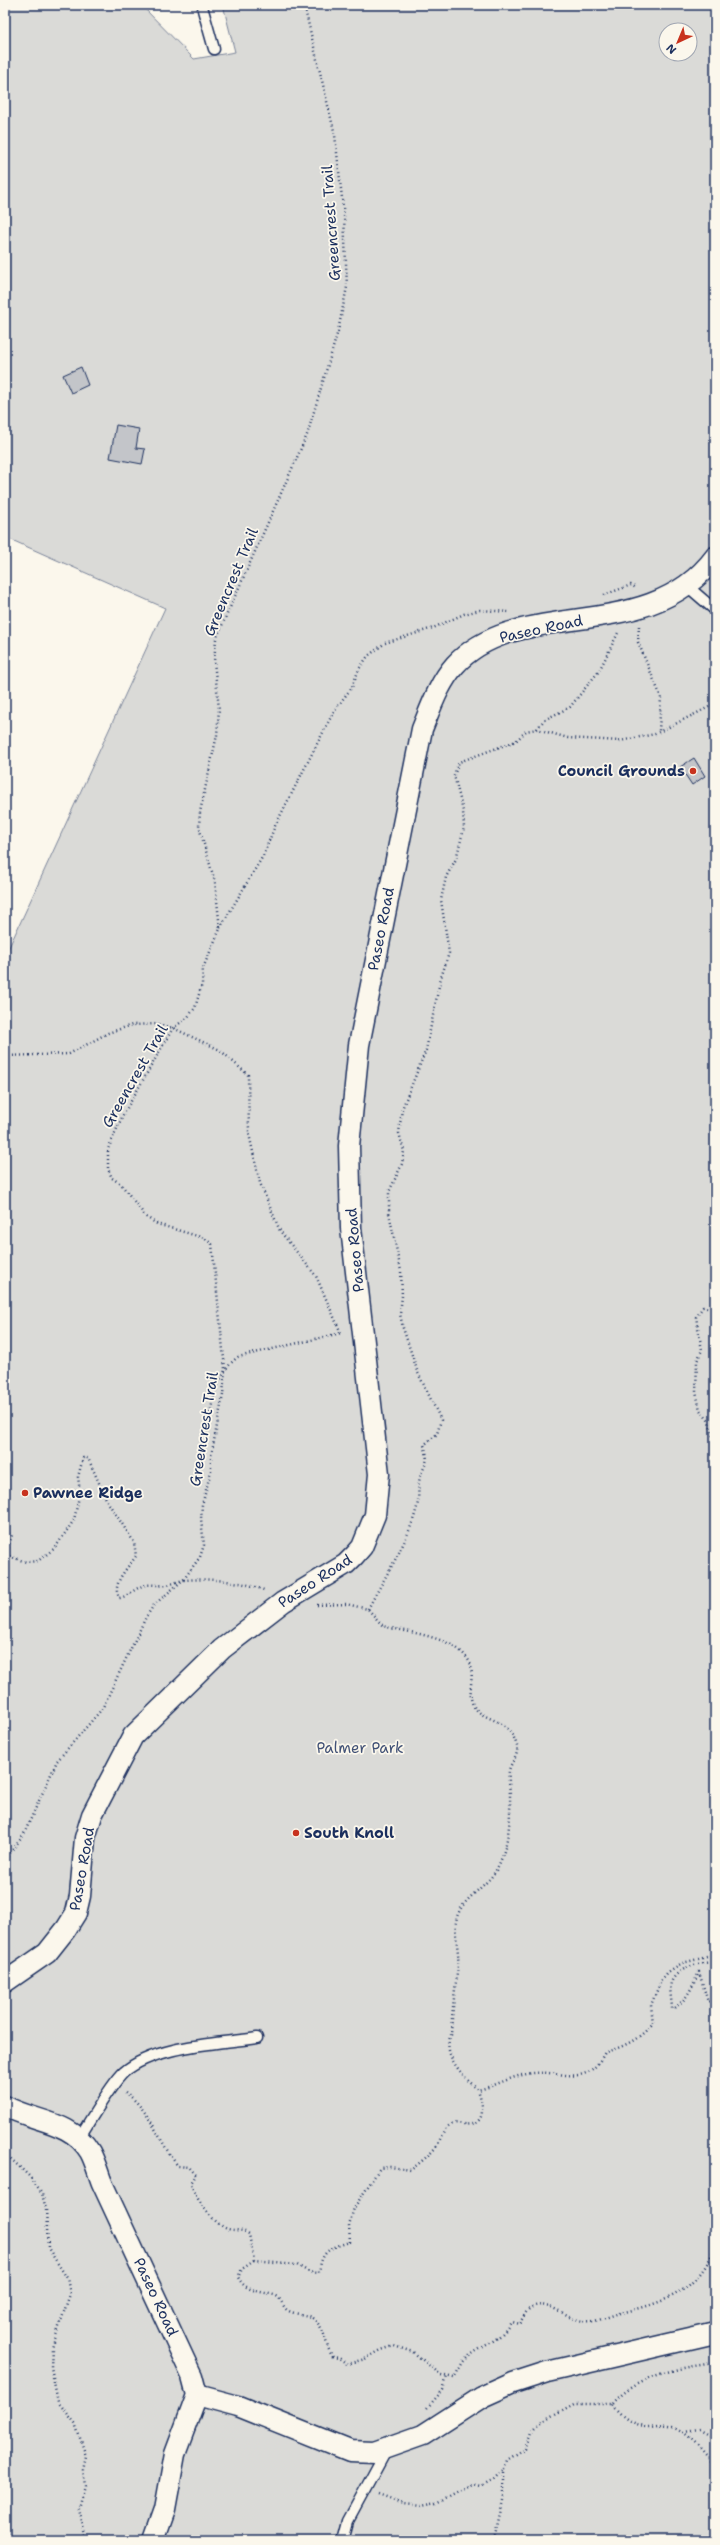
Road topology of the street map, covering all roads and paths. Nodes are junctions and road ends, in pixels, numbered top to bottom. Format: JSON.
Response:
{"nodes":[{"id":1,"x":304,"y":5,"type":"edge"},
{"id":2,"x":203,"y":10,"type":"dead end"},
{"id":3,"x":214,"y":49,"type":"dead end"},
{"id":4,"x":715,"y":511,"type":"edge"},
{"id":5,"x":715,"y":521,"type":"edge"},
{"id":6,"x":715,"y":557,"type":"edge"},
{"id":7,"x":686,"y":585,"type":"junction"},
{"id":8,"x":715,"y":610,"type":"edge"},
{"id":9,"x":629,"y":611,"type":"junction"},
{"id":10,"x":514,"y":612,"type":"dead end"},
{"id":11,"x":715,"y":704,"type":"edge"},
{"id":12,"x":537,"y":729,"type":"junction"},
{"id":13,"x":659,"y":731,"type":"junction"},
{"id":14,"x":220,"y":929,"type":"junction"},
{"id":15,"x":173,"y":1028,"type":"junction"},
{"id":16,"x":5,"y":1056,"type":"edge"},
{"id":17,"x":715,"y":1310,"type":"edge"},
{"id":18,"x":362,"y":1328,"type":"junction"},
{"id":19,"x":341,"y":1333,"type":"junction"},
{"id":20,"x":224,"y":1370,"type":"junction"},
{"id":21,"x":206,"y":1433,"type":"dead end"},
{"id":22,"x":715,"y":1442,"type":"edge"},
{"id":23,"x":5,"y":1532,"type":"edge"},
{"id":24,"x":184,"y":1579,"type":"junction"},
{"id":25,"x":368,"y":1609,"type":"dead end"},
{"id":26,"x":391,"y":1628,"type":"dead end"},
{"id":27,"x":5,"y":1864,"type":"edge"},
{"id":28,"x":715,"y":1955,"type":"edge"},
{"id":29,"x":715,"y":1963,"type":"edge"},
{"id":30,"x":5,"y":1982,"type":"edge"},
{"id":31,"x":715,"y":1998,"type":"edge"},
{"id":32,"x":257,"y":2038,"type":"dead end"},
{"id":33,"x":115,"y":2085,"type":"junction"},
{"id":34,"x":478,"y":2090,"type":"junction"},
{"id":35,"x":5,"y":2106,"type":"edge"},
{"id":36,"x":79,"y":2138,"type":"junction"},
{"id":37,"x":5,"y":2153,"type":"edge"},
{"id":38,"x":715,"y":2247,"type":"edge"},
{"id":39,"x":254,"y":2261,"type":"junction"},
{"id":40,"x":715,"y":2333,"type":"edge"},
{"id":41,"x":715,"y":2363,"type":"edge"},
{"id":42,"x":197,"y":2395,"type":"junction"},
{"id":43,"x":612,"y":2404,"type":"junction"},
{"id":44,"x":682,"y":2432,"type":"junction"},
{"id":45,"x":715,"y":2438,"type":"edge"},
{"id":46,"x":387,"y":2449,"type":"junction"},
{"id":47,"x":715,"y":2465,"type":"edge"},
{"id":48,"x":504,"y":2469,"type":"junction"},
{"id":49,"x":371,"y":2492,"type":"dead end"},
{"id":50,"x":86,"y":2540,"type":"edge"},
{"id":51,"x":154,"y":2540,"type":"edge"},
{"id":52,"x":343,"y":2540,"type":"edge"},
{"id":53,"x":494,"y":2540,"type":"edge"}],
"edges":[{"from":1,"to":14,"type":"path","name":"Greencrest Trail"},
{"from":2,"to":3,"type":"lane"},
{"from":4,"to":5,"type":"path"},
{"from":6,"to":7,"type":"street","name":"Paseo Road"},
{"from":7,"to":8,"type":"lane"},
{"from":7,"to":9,"type":"street","name":"Paseo Road"},
{"from":9,"to":12,"type":"path"},
{"from":9,"to":13,"type":"path"},
{"from":9,"to":18,"type":"street","name":"Paseo Road"},
{"from":10,"to":14,"type":"path"},
{"from":11,"to":13,"type":"path"},
{"from":12,"to":13,"type":"path"},
{"from":12,"to":25,"type":"path"},
{"from":14,"to":15,"type":"path","name":"Greencrest Trail"},
{"from":15,"to":16,"type":"path"},
{"from":15,"to":19,"type":"path"},
{"from":15,"to":20,"type":"path","name":"Greencrest Trail"},
{"from":17,"to":22,"type":"path"},
{"from":18,"to":19,"type":"path"},
{"from":18,"to":30,"type":"street","name":"Paseo Road"},
{"from":19,"to":20,"type":"path"},
{"from":20,"to":21,"type":"path"},
{"from":20,"to":24,"type":"path","name":"Greencrest Trail"},
{"from":23,"to":24,"type":"path"},
{"from":24,"to":27,"type":"path","name":"Greencrest Trail"},
{"from":26,"to":34,"type":"path"},
{"from":28,"to":34,"type":"path"},
{"from":29,"to":31,"type":"path"},
{"from":32,"to":33,"type":"lane"},
{"from":33,"to":36,"type":"lane"},
{"from":33,"to":39,"type":"path"},
{"from":34,"to":39,"type":"path"},
{"from":35,"to":36,"type":"street","name":"Paseo Road"},
{"from":36,"to":42,"type":"street","name":"Paseo Road"},
{"from":37,"to":50,"type":"path"},
{"from":38,"to":39,"type":"path"},
{"from":40,"to":46,"type":"street"},
{"from":41,"to":43,"type":"path"},
{"from":42,"to":46,"type":"street"},
{"from":42,"to":51,"type":"street"},
{"from":43,"to":44,"type":"path"},
{"from":43,"to":48,"type":"path"},
{"from":44,"to":45,"type":"path"},
{"from":44,"to":47,"type":"path"},
{"from":46,"to":52,"type":"lane"},
{"from":48,"to":49,"type":"path"},
{"from":48,"to":53,"type":"path"}]}
